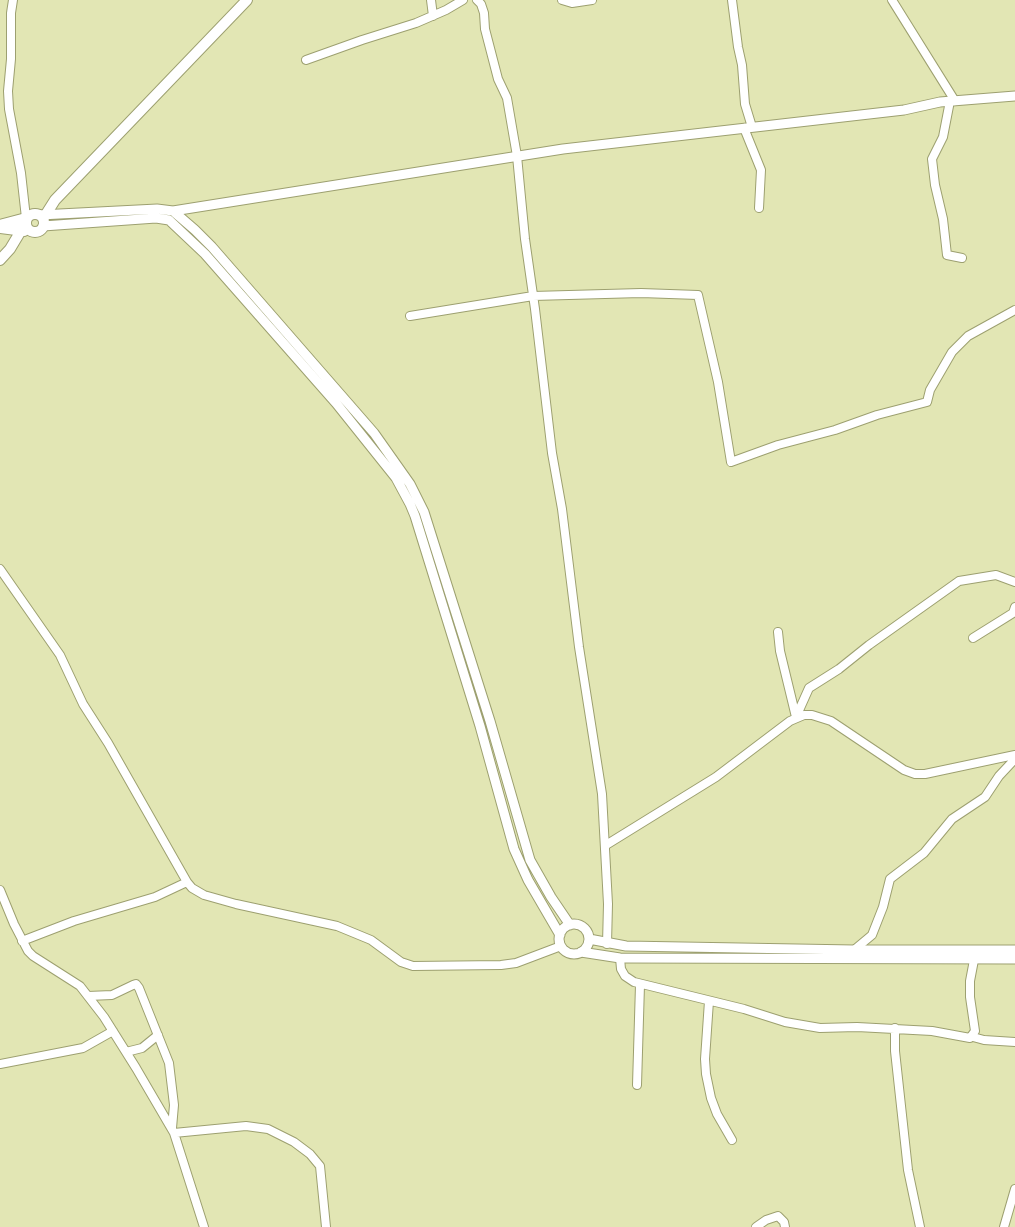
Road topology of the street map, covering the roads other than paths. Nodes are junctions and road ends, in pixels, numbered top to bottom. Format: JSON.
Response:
{"nodes":[{"id":1,"x":13,"y":0,"type":"edge"},
{"id":2,"x":247,"y":0,"type":"edge"},
{"id":3,"x":431,"y":0,"type":"edge"},
{"id":4,"x":463,"y":0,"type":"edge"},
{"id":5,"x":477,"y":0,"type":"edge"},
{"id":6,"x":562,"y":0,"type":"edge"},
{"id":7,"x":592,"y":0,"type":"edge"},
{"id":8,"x":732,"y":0,"type":"edge"},
{"id":9,"x":892,"y":0,"type":"edge"},
{"id":10,"x":433,"y":16,"type":"junction"},
{"id":11,"x":306,"y":60,"type":"dead end"},
{"id":12,"x":1015,"y":96,"type":"edge"},
{"id":13,"x":952,"y":101,"type":"junction"},
{"id":14,"x":748,"y":128,"type":"junction"},
{"id":15,"x":517,"y":156,"type":"junction"},
{"id":16,"x":759,"y":208,"type":"dead end"},
{"id":17,"x":173,"y":211,"type":"junction"},
{"id":18,"x":34,"y":222,"type":"junction"},
{"id":19,"x":0,"y":224,"type":"edge"},
{"id":20,"x":0,"y":228,"type":"edge"},
{"id":21,"x":5,"y":250,"type":"edge"},
{"id":22,"x":962,"y":258,"type":"dead end"},
{"id":23,"x":0,"y":260,"type":"edge"},
{"id":24,"x":533,"y":296,"type":"junction"},
{"id":25,"x":1015,"y":310,"type":"edge"},
{"id":26,"x":410,"y":316,"type":"dead end"},
{"id":27,"x":0,"y":569,"type":"edge"},
{"id":28,"x":1015,"y":582,"type":"edge"},
{"id":29,"x":1015,"y":607,"type":"edge"},
{"id":30,"x":778,"y":632,"type":"dead end"},
{"id":31,"x":973,"y":638,"type":"dead end"},
{"id":32,"x":796,"y":717,"type":"junction"},
{"id":33,"x":1015,"y":755,"type":"edge"},
{"id":34,"x":1015,"y":759,"type":"edge"},
{"id":35,"x":606,"y":845,"type":"junction"},
{"id":36,"x":187,"y":882,"type":"junction"},
{"id":37,"x":0,"y":890,"type":"edge"},
{"id":38,"x":570,"y":925,"type":"junction"},
{"id":39,"x":560,"y":935,"type":"junction"},
{"id":40,"x":589,"y":939,"type":"junction"},
{"id":41,"x":22,"y":940,"type":"junction"},
{"id":42,"x":607,"y":944,"type":"junction"},
{"id":43,"x":561,"y":946,"type":"junction"},
{"id":44,"x":854,"y":950,"type":"junction"},
{"id":45,"x":1015,"y":950,"type":"edge"},
{"id":46,"x":581,"y":952,"type":"junction"},
{"id":47,"x":620,"y":958,"type":"junction"},
{"id":48,"x":1015,"y":959,"type":"edge"},
{"id":49,"x":974,"y":960,"type":"junction"},
{"id":50,"x":640,"y":985,"type":"junction"},
{"id":51,"x":88,"y":996,"type":"junction"},
{"id":52,"x":709,"y":1001,"type":"junction"},
{"id":53,"x":894,"y":1028,"type":"junction"},
{"id":54,"x":113,"y":1031,"type":"junction"},
{"id":55,"x":158,"y":1035,"type":"junction"},
{"id":56,"x":972,"y":1037,"type":"junction"},
{"id":57,"x":1015,"y":1042,"type":"edge"},
{"id":58,"x":126,"y":1052,"type":"junction"},
{"id":59,"x":0,"y":1064,"type":"edge"},
{"id":60,"x":637,"y":1084,"type":"dead end"},
{"id":61,"x":173,"y":1131,"type":"junction"},
{"id":62,"x":732,"y":1140,"type":"dead end"},
{"id":63,"x":1015,"y":1189,"type":"edge"},
{"id":64,"x":204,"y":1227,"type":"edge"},
{"id":65,"x":326,"y":1227,"type":"edge"},
{"id":66,"x":756,"y":1227,"type":"edge"},
{"id":67,"x":785,"y":1227,"type":"edge"},
{"id":68,"x":920,"y":1227,"type":"edge"},
{"id":69,"x":1004,"y":1227,"type":"edge"}],
"edges":[{"from":1,"to":18,"type":"street"},
{"from":2,"to":18,"type":"main road"},
{"from":3,"to":10,"type":"street"},
{"from":4,"to":10,"type":"street"},
{"from":5,"to":15,"type":"street"},
{"from":6,"to":7,"type":"street"},
{"from":8,"to":14,"type":"street"},
{"from":9,"to":13,"type":"street"},
{"from":10,"to":11,"type":"street"},
{"from":12,"to":13,"type":"street"},
{"from":13,"to":14,"type":"street"},
{"from":13,"to":22,"type":"street"},
{"from":14,"to":15,"type":"street"},
{"from":14,"to":16,"type":"street"},
{"from":15,"to":17,"type":"street"},
{"from":15,"to":24,"type":"street"},
{"from":17,"to":18,"type":"street"},
{"from":17,"to":38,"type":"street"},
{"from":18,"to":19,"type":"main road"},
{"from":18,"to":20,"type":"main road"},
{"from":18,"to":21,"type":"main road"},
{"from":18,"to":21,"type":"main road"},
{"from":18,"to":39,"type":"street"},
{"from":21,"to":23,"type":"main road"},
{"from":24,"to":25,"type":"street"},
{"from":24,"to":26,"type":"street"},
{"from":24,"to":35,"type":"street"},
{"from":27,"to":36,"type":"street"},
{"from":28,"to":32,"type":"street"},
{"from":29,"to":31,"type":"street"},
{"from":30,"to":32,"type":"street"},
{"from":32,"to":33,"type":"street"},
{"from":32,"to":35,"type":"street"},
{"from":34,"to":44,"type":"street"},
{"from":35,"to":42,"type":"street"},
{"from":36,"to":41,"type":"street"},
{"from":36,"to":43,"type":"street"},
{"from":37,"to":41,"type":"street"},
{"from":38,"to":39,"type":"street"},
{"from":38,"to":40,"type":"street"},
{"from":39,"to":43,"type":"street"},
{"from":40,"to":42,"type":"street"},
{"from":40,"to":46,"type":"street"},
{"from":41,"to":51,"type":"street"},
{"from":42,"to":44,"type":"street"},
{"from":43,"to":46,"type":"street"},
{"from":44,"to":45,"type":"street"},
{"from":46,"to":47,"type":"street"},
{"from":47,"to":49,"type":"street"},
{"from":47,"to":50,"type":"street"},
{"from":48,"to":49,"type":"street"},
{"from":49,"to":56,"type":"street"},
{"from":50,"to":52,"type":"street"},
{"from":50,"to":60,"type":"street"},
{"from":51,"to":54,"type":"street"},
{"from":51,"to":55,"type":"street"},
{"from":52,"to":53,"type":"street"},
{"from":52,"to":62,"type":"street"},
{"from":53,"to":56,"type":"street"},
{"from":53,"to":68,"type":"street"},
{"from":54,"to":58,"type":"street"},
{"from":54,"to":59,"type":"street"},
{"from":55,"to":58,"type":"street"},
{"from":55,"to":61,"type":"street"},
{"from":56,"to":57,"type":"street"},
{"from":58,"to":61,"type":"street"},
{"from":61,"to":64,"type":"street"},
{"from":61,"to":65,"type":"street"},
{"from":63,"to":69,"type":"street"},
{"from":66,"to":67,"type":"street"}]}
